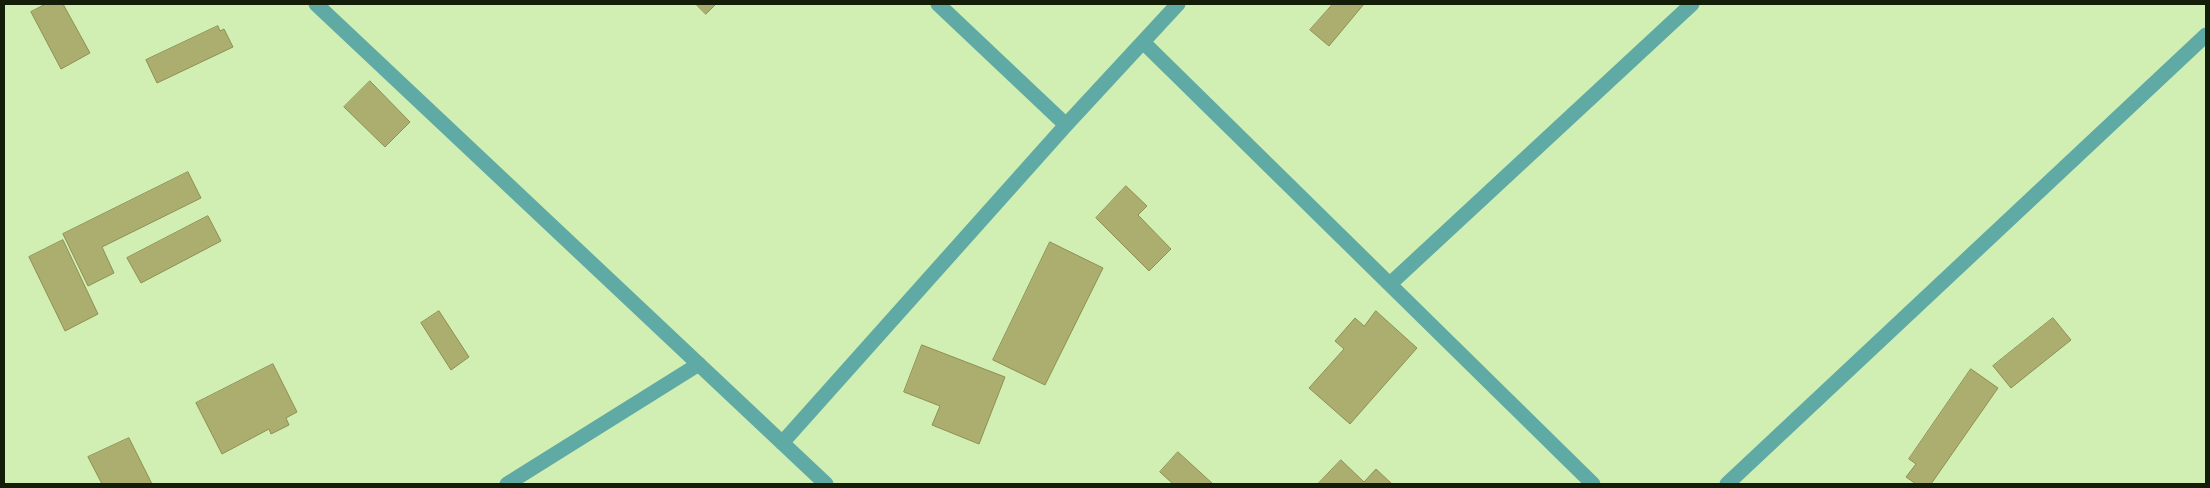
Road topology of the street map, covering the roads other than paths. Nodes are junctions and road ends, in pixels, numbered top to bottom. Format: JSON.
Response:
{"nodes":[{"id":1,"x":316,"y":4,"type":"edge"},
{"id":2,"x":938,"y":4,"type":"edge"},
{"id":3,"x":1178,"y":4,"type":"edge"},
{"id":4,"x":1692,"y":4,"type":"edge"},
{"id":5,"x":2206,"y":35,"type":"edge"},
{"id":6,"x":1143,"y":42,"type":"junction"},
{"id":7,"x":1066,"y":125,"type":"junction"},
{"id":8,"x":1390,"y":284,"type":"junction"},
{"id":9,"x":699,"y":364,"type":"junction"},
{"id":10,"x":782,"y":443,"type":"junction"},
{"id":11,"x":507,"y":484,"type":"edge"},
{"id":12,"x":826,"y":484,"type":"edge"},
{"id":13,"x":1594,"y":484,"type":"edge"},
{"id":14,"x":1727,"y":484,"type":"edge"}],
"edges":[{"from":1,"to":9,"type":"street"},
{"from":2,"to":7,"type":"street"},
{"from":3,"to":6,"type":"street"},
{"from":4,"to":8,"type":"street"},
{"from":5,"to":14,"type":"street"},
{"from":6,"to":7,"type":"street"},
{"from":6,"to":8,"type":"street"},
{"from":7,"to":10,"type":"street"},
{"from":8,"to":13,"type":"street"},
{"from":9,"to":10,"type":"street"},
{"from":9,"to":11,"type":"street"},
{"from":10,"to":12,"type":"street"}]}
